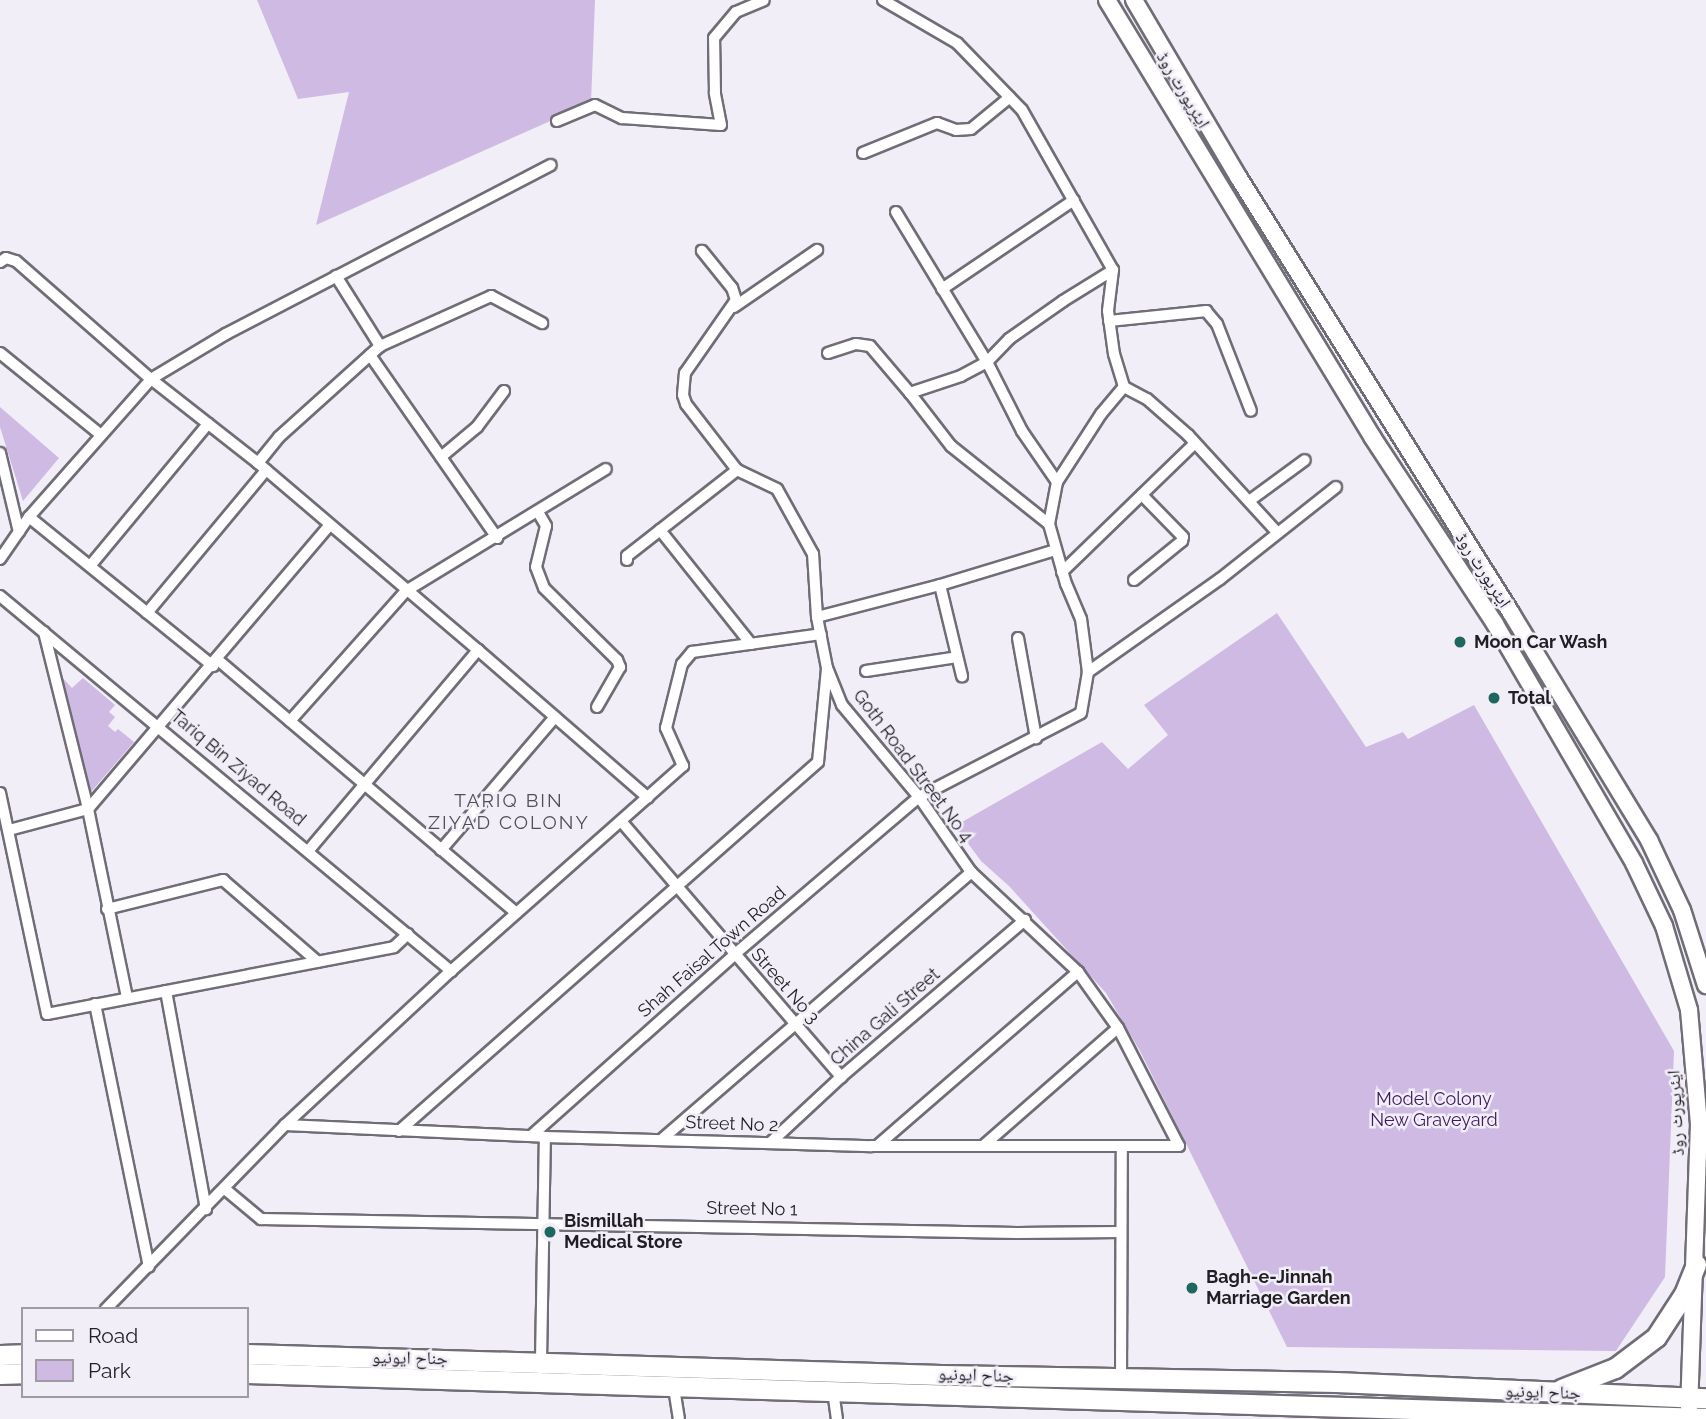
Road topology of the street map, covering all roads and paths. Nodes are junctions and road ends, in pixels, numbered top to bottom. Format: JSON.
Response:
{"nodes":[{"id":1,"x":764,"y":0,"type":"edge"},
{"id":2,"x":883,"y":0,"type":"edge"},
{"id":3,"x":1107,"y":0,"type":"edge"},
{"id":4,"x":1134,"y":0,"type":"edge"},
{"id":5,"x":1010,"y":97,"type":"junction"},
{"id":6,"x":557,"y":121,"type":"dead end"},
{"id":7,"x":863,"y":153,"type":"dead end"},
{"id":8,"x":551,"y":165,"type":"dead end"},
{"id":9,"x":1073,"y":200,"type":"junction"},
{"id":10,"x":896,"y":212,"type":"dead end"},
{"id":11,"x":817,"y":250,"type":"dead end"},
{"id":12,"x":702,"y":251,"type":"dead end"},
{"id":13,"x":0,"y":262,"type":"edge"},
{"id":14,"x":1113,"y":270,"type":"junction"},
{"id":15,"x":335,"y":276,"type":"junction"},
{"id":16,"x":943,"y":289,"type":"junction"},
{"id":17,"x":734,"y":307,"type":"junction"},
{"id":18,"x":1110,"y":321,"type":"junction"},
{"id":19,"x":542,"y":323,"type":"dead end"},
{"id":20,"x":380,"y":346,"type":"junction"},
{"id":21,"x":0,"y":353,"type":"edge"},
{"id":22,"x":828,"y":353,"type":"dead end"},
{"id":23,"x":370,"y":355,"type":"junction"},
{"id":24,"x":987,"y":362,"type":"junction"},
{"id":25,"x":150,"y":379,"type":"junction"},
{"id":26,"x":1124,"y":387,"type":"junction"},
{"id":27,"x":505,"y":391,"type":"dead end"},
{"id":28,"x":909,"y":393,"type":"junction"},
{"id":29,"x":1251,"y":411,"type":"dead end"},
{"id":30,"x":208,"y":424,"type":"junction"},
{"id":31,"x":101,"y":435,"type":"junction"},
{"id":32,"x":1195,"y":443,"type":"junction"},
{"id":33,"x":0,"y":453,"type":"edge"},
{"id":34,"x":441,"y":457,"type":"junction"},
{"id":35,"x":1305,"y":460,"type":"dead end"},
{"id":36,"x":262,"y":466,"type":"junction"},
{"id":37,"x":606,"y":469,"type":"dead end"},
{"id":38,"x":737,"y":470,"type":"junction"},
{"id":39,"x":1057,"y":482,"type":"junction"},
{"id":40,"x":1336,"y":487,"type":"dead end"},
{"id":41,"x":1142,"y":495,"type":"junction"},
{"id":42,"x":1249,"y":501,"type":"junction"},
{"id":43,"x":538,"y":512,"type":"junction"},
{"id":44,"x":29,"y":517,"type":"junction"},
{"id":45,"x":1049,"y":524,"type":"junction"},
{"id":46,"x":329,"y":526,"type":"junction"},
{"id":47,"x":660,"y":530,"type":"junction"},
{"id":48,"x":19,"y":531,"type":"junction"},
{"id":49,"x":1277,"y":532,"type":"junction"},
{"id":50,"x":497,"y":538,"type":"junction"},
{"id":51,"x":1055,"y":550,"type":"junction"},
{"id":52,"x":0,"y":559,"type":"edge"},
{"id":53,"x":628,"y":560,"type":"dead end"},
{"id":54,"x":90,"y":566,"type":"junction"},
{"id":55,"x":1062,"y":572,"type":"junction"},
{"id":56,"x":1134,"y":580,"type":"dead end"},
{"id":57,"x":940,"y":585,"type":"junction"},
{"id":58,"x":407,"y":591,"type":"junction"},
{"id":59,"x":0,"y":596,"type":"edge"},
{"id":60,"x":147,"y":613,"type":"junction"},
{"id":61,"x":817,"y":617,"type":"junction"},
{"id":62,"x":44,"y":632,"type":"junction"},
{"id":63,"x":821,"y":634,"type":"junction"},
{"id":64,"x":1018,"y":638,"type":"dead end"},
{"id":65,"x":751,"y":644,"type":"junction"},
{"id":66,"x":478,"y":650,"type":"junction"},
{"id":67,"x":957,"y":657,"type":"junction"},
{"id":68,"x":215,"y":663,"type":"junction"},
{"id":69,"x":827,"y":668,"type":"junction"},
{"id":70,"x":866,"y":671,"type":"dead end"},
{"id":71,"x":1088,"y":672,"type":"junction"},
{"id":72,"x":962,"y":676,"type":"dead end"},
{"id":73,"x":597,"y":707,"type":"dead end"},
{"id":74,"x":555,"y":717,"type":"junction"},
{"id":75,"x":290,"y":721,"type":"junction"},
{"id":76,"x":160,"y":726,"type":"junction"},
{"id":77,"x":1035,"y":738,"type":"junction"},
{"id":78,"x":365,"y":784,"type":"junction"},
{"id":79,"x":0,"y":793,"type":"edge"},
{"id":80,"x":648,"y":797,"type":"junction"},
{"id":81,"x":919,"y":797,"type":"junction"},
{"id":82,"x":88,"y":808,"type":"junction"},
{"id":83,"x":621,"y":821,"type":"junction"},
{"id":84,"x":9,"y":830,"type":"junction"},
{"id":85,"x":309,"y":850,"type":"junction"},
{"id":86,"x":441,"y":850,"type":"junction"},
{"id":87,"x":971,"y":872,"type":"junction"},
{"id":88,"x":678,"y":888,"type":"junction"},
{"id":89,"x":107,"y":909,"type":"junction"},
{"id":90,"x":516,"y":913,"type":"junction"},
{"id":91,"x":1025,"y":920,"type":"junction"},
{"id":92,"x":408,"y":934,"type":"junction"},
{"id":93,"x":735,"y":954,"type":"junction"},
{"id":94,"x":318,"y":962,"type":"junction"},
{"id":95,"x":451,"y":971,"type":"junction"},
{"id":96,"x":1078,"y":972,"type":"junction"},
{"id":97,"x":1706,"y":985,"type":"edge"},
{"id":98,"x":166,"y":990,"type":"junction"},
{"id":99,"x":127,"y":998,"type":"junction"},
{"id":100,"x":95,"y":1004,"type":"junction"},
{"id":101,"x":794,"y":1022,"type":"junction"},
{"id":102,"x":1118,"y":1028,"type":"junction"},
{"id":103,"x":841,"y":1077,"type":"junction"},
{"id":104,"x":285,"y":1125,"type":"junction"},
{"id":105,"x":399,"y":1131,"type":"junction"},
{"id":106,"x":531,"y":1136,"type":"junction"},
{"id":107,"x":545,"y":1137,"type":"junction"},
{"id":108,"x":661,"y":1140,"type":"junction"},
{"id":109,"x":770,"y":1143,"type":"junction"},
{"id":110,"x":877,"y":1146,"type":"junction"},
{"id":111,"x":983,"y":1146,"type":"junction"},
{"id":112,"x":1122,"y":1146,"type":"junction"},
{"id":113,"x":1179,"y":1146,"type":"joint"},
{"id":114,"x":225,"y":1189,"type":"junction"},
{"id":115,"x":206,"y":1209,"type":"junction"},
{"id":116,"x":542,"y":1222,"type":"junction"},
{"id":117,"x":1120,"y":1232,"type":"junction"},
{"id":118,"x":1696,"y":1264,"type":"junction"},
{"id":119,"x":149,"y":1266,"type":"junction"},
{"id":120,"x":108,"y":1307,"type":"edge"},
{"id":121,"x":21,"y":1354,"type":"edge"},
{"id":122,"x":248,"y":1354,"type":"edge"},
{"id":123,"x":0,"y":1355,"type":"edge"},
{"id":124,"x":541,"y":1361,"type":"junction"},
{"id":125,"x":21,"y":1373,"type":"edge"},
{"id":126,"x":248,"y":1373,"type":"edge"},
{"id":127,"x":0,"y":1374,"type":"edge"},
{"id":128,"x":1121,"y":1379,"type":"junction"},
{"id":129,"x":674,"y":1388,"type":"junction"},
{"id":130,"x":833,"y":1391,"type":"junction"},
{"id":131,"x":1554,"y":1392,"type":"junction"},
{"id":132,"x":1698,"y":1398,"type":"edge"},
{"id":133,"x":1560,"y":1417,"type":"edge"},
{"id":134,"x":1698,"y":1417,"type":"edge"},
{"id":135,"x":679,"y":1419,"type":"edge"},
{"id":136,"x":837,"y":1419,"type":"edge"}],
"edges":[{"from":1,"to":6,"type":"street"},
{"from":2,"to":5,"type":"street"},
{"from":3,"to":118,"type":"main road","name":"ایئرپورٹ روڈ"},
{"from":4,"to":97,"type":"main road","name":"ایئرپورٹ روڈ"},
{"from":5,"to":7,"type":"street"},
{"from":5,"to":9,"type":"street"},
{"from":8,"to":15,"type":"street"},
{"from":9,"to":14,"type":"street"},
{"from":9,"to":16,"type":"street"},
{"from":10,"to":16,"type":"street"},
{"from":11,"to":17,"type":"street"},
{"from":12,"to":17,"type":"street"},
{"from":13,"to":25,"type":"street"},
{"from":14,"to":18,"type":"street"},
{"from":14,"to":24,"type":"street"},
{"from":15,"to":20,"type":"street"},
{"from":15,"to":25,"type":"street"},
{"from":16,"to":24,"type":"street"},
{"from":17,"to":38,"type":"street"},
{"from":18,"to":26,"type":"street"},
{"from":18,"to":29,"type":"street"},
{"from":19,"to":20,"type":"street"},
{"from":20,"to":23,"type":"street"},
{"from":21,"to":31,"type":"street"},
{"from":22,"to":28,"type":"street"},
{"from":23,"to":34,"type":"street"},
{"from":23,"to":36,"type":"street"},
{"from":24,"to":28,"type":"street"},
{"from":24,"to":39,"type":"street"},
{"from":25,"to":30,"type":"street"},
{"from":25,"to":31,"type":"street"},
{"from":26,"to":32,"type":"street"},
{"from":26,"to":39,"type":"street"},
{"from":27,"to":34,"type":"street"},
{"from":28,"to":45,"type":"street"},
{"from":30,"to":36,"type":"street"},
{"from":30,"to":54,"type":"street"},
{"from":31,"to":44,"type":"street"},
{"from":32,"to":41,"type":"street"},
{"from":32,"to":42,"type":"street"},
{"from":33,"to":48,"type":"street"},
{"from":34,"to":50,"type":"street"},
{"from":35,"to":42,"type":"street"},
{"from":36,"to":46,"type":"street"},
{"from":36,"to":60,"type":"street"},
{"from":37,"to":43,"type":"street"},
{"from":38,"to":47,"type":"street"},
{"from":38,"to":61,"type":"street"},
{"from":39,"to":45,"type":"street"},
{"from":40,"to":49,"type":"street"},
{"from":41,"to":55,"type":"street"},
{"from":41,"to":56,"type":"street"},
{"from":42,"to":49,"type":"street"},
{"from":43,"to":50,"type":"street"},
{"from":43,"to":73,"type":"street"},
{"from":44,"to":48,"type":"street"},
{"from":44,"to":54,"type":"street"},
{"from":45,"to":51,"type":"street"},
{"from":46,"to":58,"type":"street"},
{"from":46,"to":68,"type":"street"},
{"from":47,"to":53,"type":"street"},
{"from":47,"to":65,"type":"street"},
{"from":48,"to":52,"type":"street"},
{"from":49,"to":71,"type":"street"},
{"from":50,"to":58,"type":"street"},
{"from":51,"to":55,"type":"street"},
{"from":51,"to":57,"type":"street"},
{"from":54,"to":60,"type":"street"},
{"from":55,"to":71,"type":"street"},
{"from":57,"to":61,"type":"street"},
{"from":57,"to":67,"type":"street"},
{"from":58,"to":66,"type":"street"},
{"from":58,"to":75,"type":"street"},
{"from":59,"to":62,"type":"street","name":"Tariq Bin Ziyad Road"},
{"from":60,"to":68,"type":"street"},
{"from":61,"to":63,"type":"street"},
{"from":62,"to":76,"type":"street","name":"Tariq Bin Ziyad Road"},
{"from":62,"to":82,"type":"street"},
{"from":63,"to":65,"type":"street"},
{"from":63,"to":69,"type":"street"},
{"from":64,"to":77,"type":"street"},
{"from":65,"to":80,"type":"street"},
{"from":66,"to":74,"type":"street"},
{"from":66,"to":78,"type":"street"},
{"from":67,"to":70,"type":"street"},
{"from":67,"to":72,"type":"street"},
{"from":68,"to":75,"type":"street"},
{"from":68,"to":76,"type":"street"},
{"from":69,"to":81,"type":"street","name":"Goth Road Street No 4"},
{"from":69,"to":88,"type":"street"},
{"from":71,"to":77,"type":"street","name":"Shah Faisal Town Road"},
{"from":74,"to":80,"type":"street"},
{"from":74,"to":86,"type":"street"},
{"from":75,"to":78,"type":"street"},
{"from":76,"to":82,"type":"street"},
{"from":76,"to":85,"type":"street","name":"Tariq Bin Ziyad Road"},
{"from":77,"to":81,"type":"street","name":"Shah Faisal Town Road"},
{"from":78,"to":85,"type":"street"},
{"from":78,"to":86,"type":"street"},
{"from":79,"to":84,"type":"street"},
{"from":80,"to":83,"type":"street"},
{"from":81,"to":87,"type":"street","name":"Goth Road Street No 4"},
{"from":81,"to":93,"type":"street","name":"Shah Faisal Town Road"},
{"from":82,"to":84,"type":"street"},
{"from":82,"to":89,"type":"street"},
{"from":83,"to":88,"type":"street","name":"Street No 3"},
{"from":83,"to":90,"type":"street"},
{"from":84,"to":100,"type":"street"},
{"from":85,"to":92,"type":"street","name":"Tariq Bin Ziyad Road"},
{"from":86,"to":90,"type":"street"},
{"from":87,"to":91,"type":"street","name":"Goth Road Street No 4"},
{"from":87,"to":101,"type":"street"},
{"from":88,"to":93,"type":"street","name":"Street No 3"},
{"from":88,"to":105,"type":"street"},
{"from":89,"to":94,"type":"street"},
{"from":89,"to":99,"type":"street"},
{"from":90,"to":95,"type":"street"},
{"from":91,"to":96,"type":"street","name":"Goth Road Street No 4"},
{"from":91,"to":103,"type":"street","name":"China Gali Street"},
{"from":92,"to":94,"type":"street"},
{"from":92,"to":95,"type":"street","name":"Tariq Bin Ziyad Road"},
{"from":93,"to":101,"type":"street","name":"Street No 3"},
{"from":93,"to":106,"type":"street","name":"Shah Faisal Town Road"},
{"from":94,"to":98,"type":"street"},
{"from":95,"to":104,"type":"street"},
{"from":96,"to":102,"type":"street","name":"Goth Road Street No 4"},
{"from":96,"to":110,"type":"street"},
{"from":98,"to":99,"type":"street"},
{"from":98,"to":115,"type":"street"},
{"from":99,"to":100,"type":"street"},
{"from":100,"to":119,"type":"street"},
{"from":101,"to":103,"type":"street","name":"Street No 3"},
{"from":101,"to":108,"type":"street"},
{"from":102,"to":111,"type":"street"},
{"from":102,"to":113,"type":"street","name":"Goth Road Street No 4"},
{"from":103,"to":109,"type":"street","name":"China Gali Street"},
{"from":104,"to":105,"type":"street","name":"Street No 2"},
{"from":104,"to":114,"type":"street"},
{"from":105,"to":106,"type":"street","name":"Street No 2"},
{"from":106,"to":107,"type":"street","name":"Street No 2"},
{"from":107,"to":108,"type":"street","name":"Street No 2"},
{"from":107,"to":116,"type":"street"},
{"from":108,"to":109,"type":"street","name":"Street No 2"},
{"from":109,"to":110,"type":"street","name":"Street No 2"},
{"from":110,"to":111,"type":"street","name":"Street No 2"},
{"from":111,"to":112,"type":"street","name":"Street No 2"},
{"from":112,"to":113,"type":"street","name":"Street No 2"},
{"from":112,"to":117,"type":"street"},
{"from":114,"to":115,"type":"street"},
{"from":114,"to":116,"type":"street","name":"Street No 1"},
{"from":115,"to":119,"type":"street"},
{"from":116,"to":117,"type":"street","name":"Street No 1"},
{"from":116,"to":124,"type":"street"},
{"from":117,"to":128,"type":"street"},
{"from":118,"to":131,"type":"highway"},
{"from":118,"to":132,"type":"main road","name":"ایئرپورٹ روڈ"},
{"from":119,"to":120,"type":"street"},
{"from":121,"to":123,"type":"highway"},
{"from":122,"to":124,"type":"highway","name":"جناح ایونیو"},
{"from":124,"to":128,"type":"highway","name":"جناح ایونیو"},
{"from":125,"to":127,"type":"highway"},
{"from":126,"to":129,"type":"highway","name":"جناح ایونیو"},
{"from":128,"to":131,"type":"highway","name":"جناح ایونیو"},
{"from":129,"to":130,"type":"highway","name":"جناح ایونیو"},
{"from":129,"to":135,"type":"street"},
{"from":130,"to":133,"type":"highway","name":"جناح ایونیو"},
{"from":130,"to":136,"type":"street"},
{"from":131,"to":132,"type":"highway","name":"جناح ایونیو"},
{"from":132,"to":134,"type":"main road","name":"ایئرپورٹ روڈ"},
{"from":133,"to":134,"type":"highway","name":"جناح ایونیو"}]}
